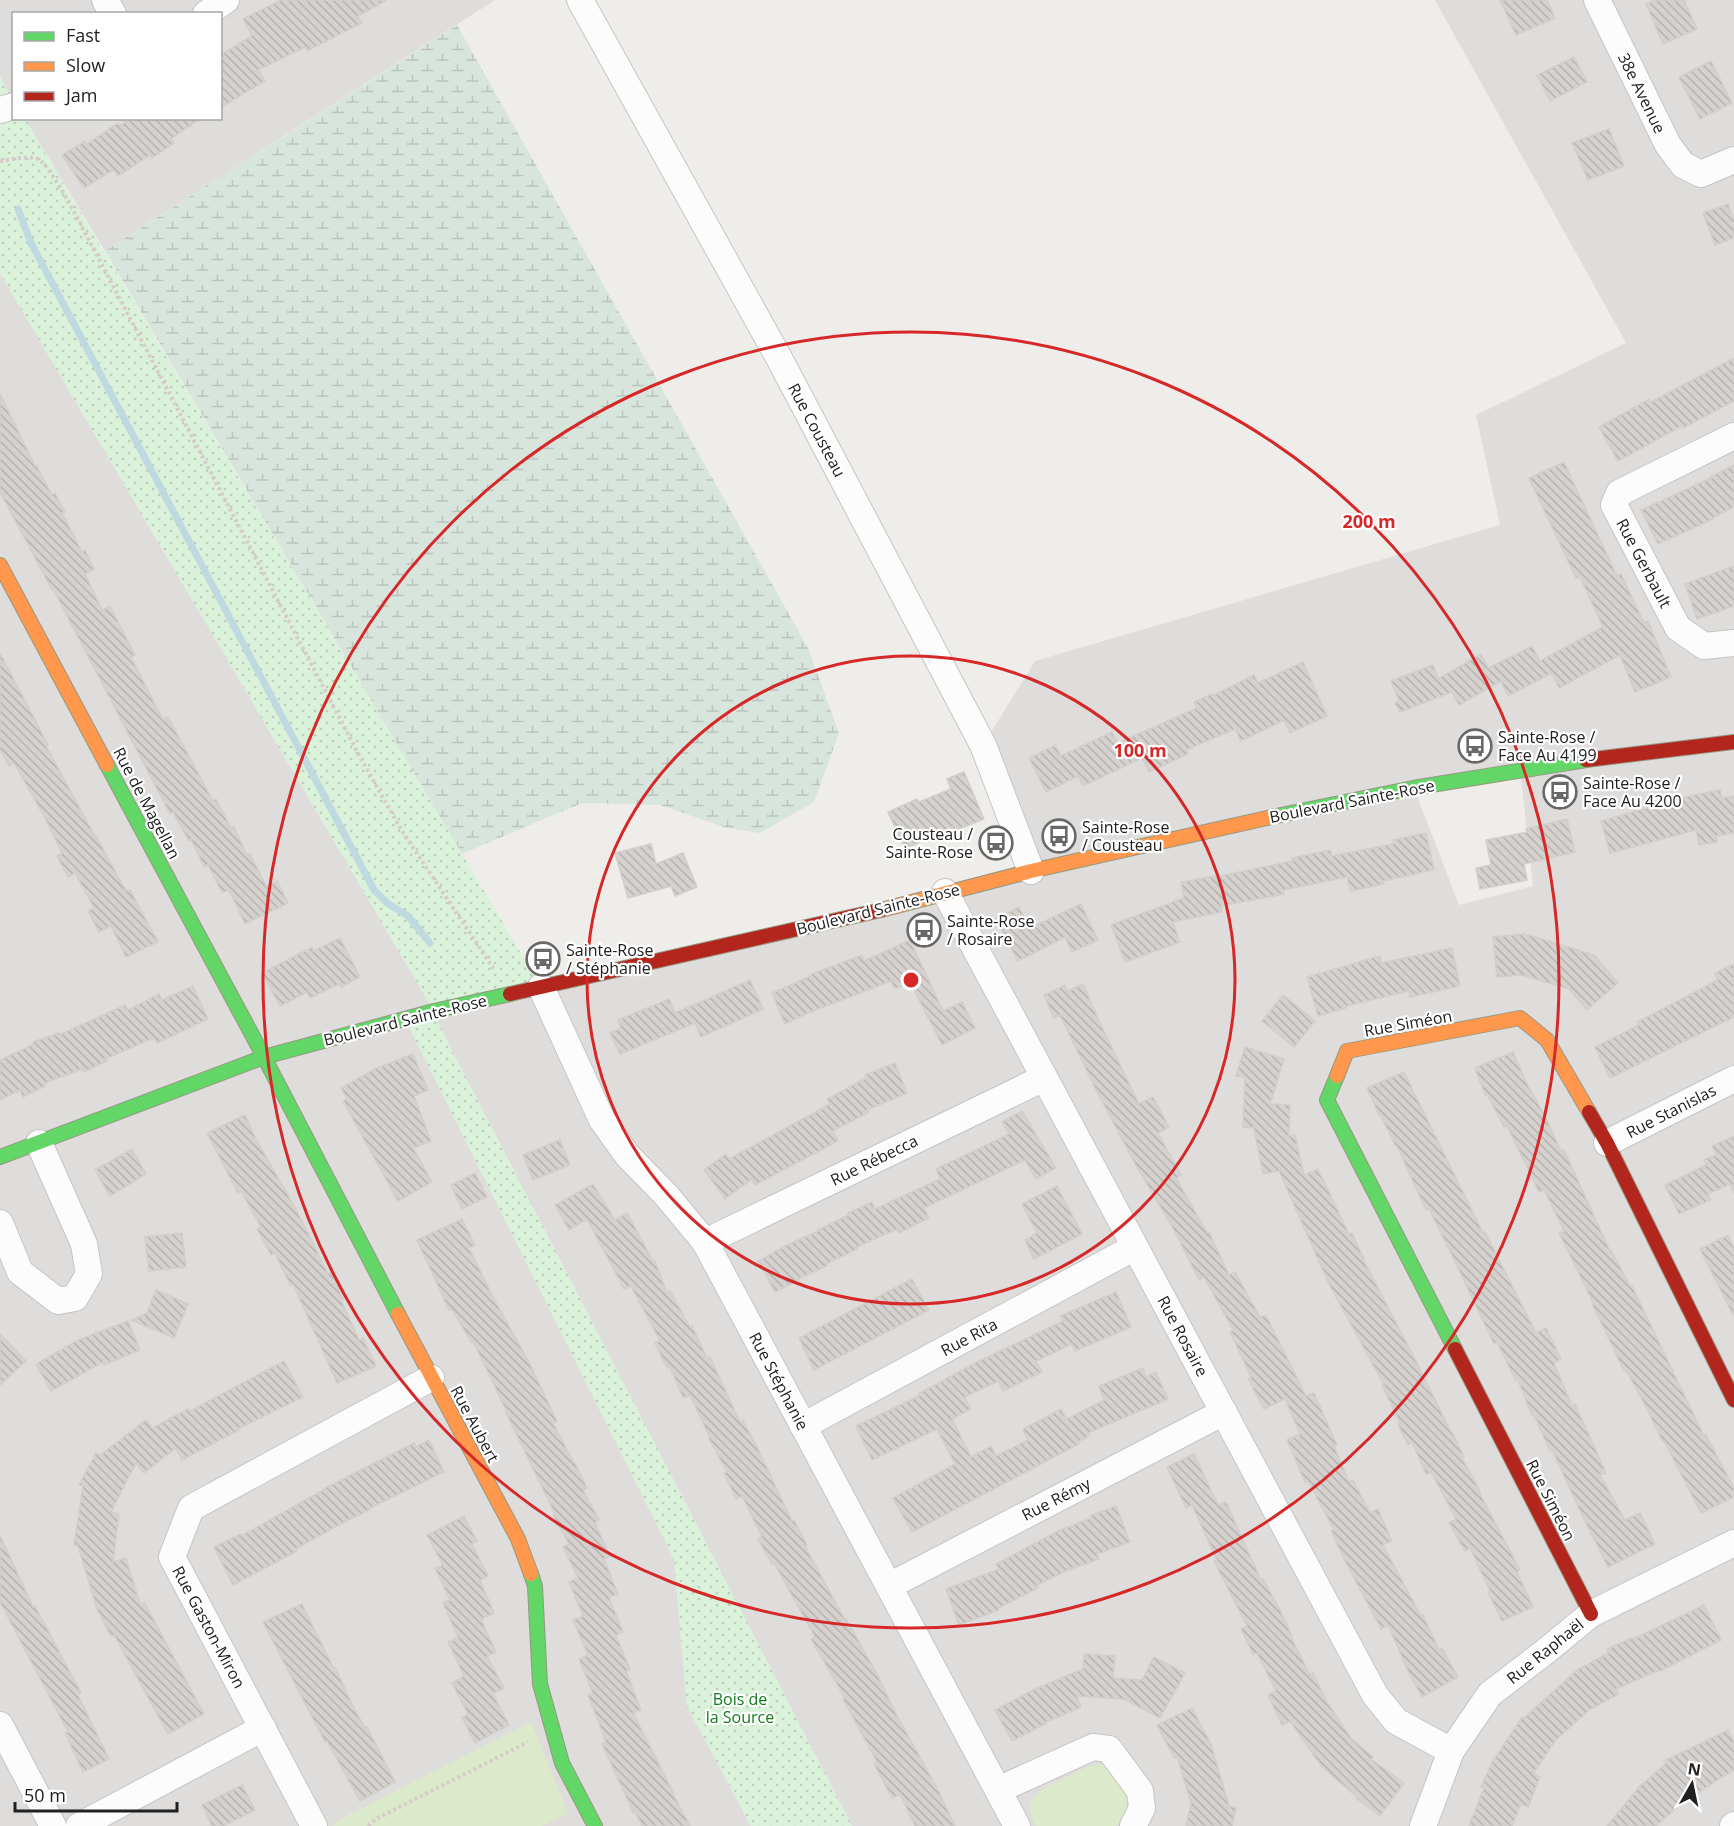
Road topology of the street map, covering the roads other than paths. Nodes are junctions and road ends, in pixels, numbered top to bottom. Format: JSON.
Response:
{"nodes":[{"id":1,"x":226,"y":0,"type":"edge"},
{"id":2,"x":580,"y":0,"type":"edge"},
{"id":3,"x":1597,"y":0,"type":"edge"},
{"id":4,"x":209,"y":12,"type":"edge"},
{"id":5,"x":1734,"y":160,"type":"edge"},
{"id":6,"x":1734,"y":436,"type":"edge"},
{"id":7,"x":0,"y":565,"type":"edge"},
{"id":8,"x":1734,"y":643,"type":"edge"},
{"id":9,"x":1734,"y":742,"type":"edge"},
{"id":10,"x":1032,"y":871,"type":"junction"},
{"id":11,"x":945,"y":892,"type":"junction"},
{"id":12,"x":541,"y":987,"type":"junction"},
{"id":13,"x":264,"y":1057,"type":"junction"},
{"id":14,"x":1044,"y":1078,"type":"junction"},
{"id":15,"x":1734,"y":1079,"type":"edge"},
{"id":16,"x":39,"y":1143,"type":"junction"},
{"id":17,"x":1607,"y":1143,"type":"junction"},
{"id":18,"x":0,"y":1157,"type":"edge"},
{"id":19,"x":0,"y":1223,"type":"edge"},
{"id":20,"x":705,"y":1242,"type":"junction"},
{"id":21,"x":1135,"y":1247,"type":"junction"},
{"id":22,"x":431,"y":1378,"type":"junction"},
{"id":23,"x":1734,"y":1400,"type":"edge"},
{"id":24,"x":1224,"y":1412,"type":"junction"},
{"id":25,"x":803,"y":1426,"type":"junction"},
{"id":26,"x":1734,"y":1543,"type":"edge"},
{"id":27,"x":889,"y":1586,"type":"junction"},
{"id":28,"x":1590,"y":1614,"type":"junction"},
{"id":29,"x":0,"y":1725,"type":"edge"},
{"id":30,"x":263,"y":1728,"type":"junction"},
{"id":31,"x":1450,"y":1751,"type":"junction"},
{"id":32,"x":998,"y":1790,"type":"junction"},
{"id":33,"x":53,"y":1826,"type":"edge"},
{"id":34,"x":79,"y":1826,"type":"edge"},
{"id":35,"x":314,"y":1826,"type":"edge"},
{"id":36,"x":595,"y":1826,"type":"edge"},
{"id":37,"x":1017,"y":1826,"type":"edge"},
{"id":38,"x":1133,"y":1826,"type":"edge"},
{"id":39,"x":1423,"y":1826,"type":"edge"}],
"edges":[{"from":1,"to":4,"type":"street"},
{"from":2,"to":10,"type":"street","name":"Rue Cousteau"},
{"from":3,"to":5,"type":"street","name":"38e Avenue"},
{"from":6,"to":8,"type":"street","name":"Rue Gerbault"},
{"from":7,"to":13,"type":"street","name":"Rue de Magellan"},
{"from":9,"to":10,"type":"street","name":"Boulevard Sainte-Rose"},
{"from":10,"to":11,"type":"street","name":"Boulevard Sainte-Rose"},
{"from":11,"to":12,"type":"street","name":"Boulevard Sainte-Rose"},
{"from":11,"to":14,"type":"street","name":"Rue Rosaire"},
{"from":12,"to":13,"type":"street","name":"Boulevard Sainte-Rose"},
{"from":12,"to":20,"type":"street","name":"Rue Stéphanie"},
{"from":13,"to":16,"type":"street","name":"Boulevard Sainte-Rose"},
{"from":13,"to":22,"type":"street","name":"Rue Aubert"},
{"from":14,"to":20,"type":"street","name":"Rue Rébecca"},
{"from":14,"to":21,"type":"street","name":"Rue Rosaire"},
{"from":15,"to":17,"type":"street","name":"Rue Stanislas"},
{"from":16,"to":18,"type":"street","name":"Boulevard Sainte-Rose"},
{"from":16,"to":19,"type":"street"},
{"from":17,"to":23,"type":"street","name":"Rue Siméon"},
{"from":17,"to":28,"type":"street","name":"Rue Siméon"},
{"from":20,"to":25,"type":"street","name":"Rue Stéphanie"},
{"from":21,"to":24,"type":"street","name":"Rue Rosaire"},
{"from":21,"to":25,"type":"street","name":"Rue Rita"},
{"from":22,"to":30,"type":"street","name":"Rue Gaston-Miron"},
{"from":22,"to":36,"type":"street","name":"Rue Aubert"},
{"from":24,"to":27,"type":"street","name":"Rue Rémy"},
{"from":24,"to":31,"type":"street","name":"Rue Rosaire"},
{"from":25,"to":27,"type":"street","name":"Rue Stéphanie"},
{"from":26,"to":28,"type":"street","name":"Rue Raphaël"},
{"from":27,"to":32,"type":"street","name":"Rue Stéphanie"},
{"from":28,"to":31,"type":"street","name":"Rue Raphaël"},
{"from":29,"to":33,"type":"street"},
{"from":30,"to":34,"type":"street"},
{"from":30,"to":35,"type":"street","name":"Rue Gaston-Miron"},
{"from":31,"to":39,"type":"street","name":"Rue Raphaël"},
{"from":32,"to":37,"type":"street","name":"Rue Stéphanie"},
{"from":32,"to":38,"type":"street"}]}
